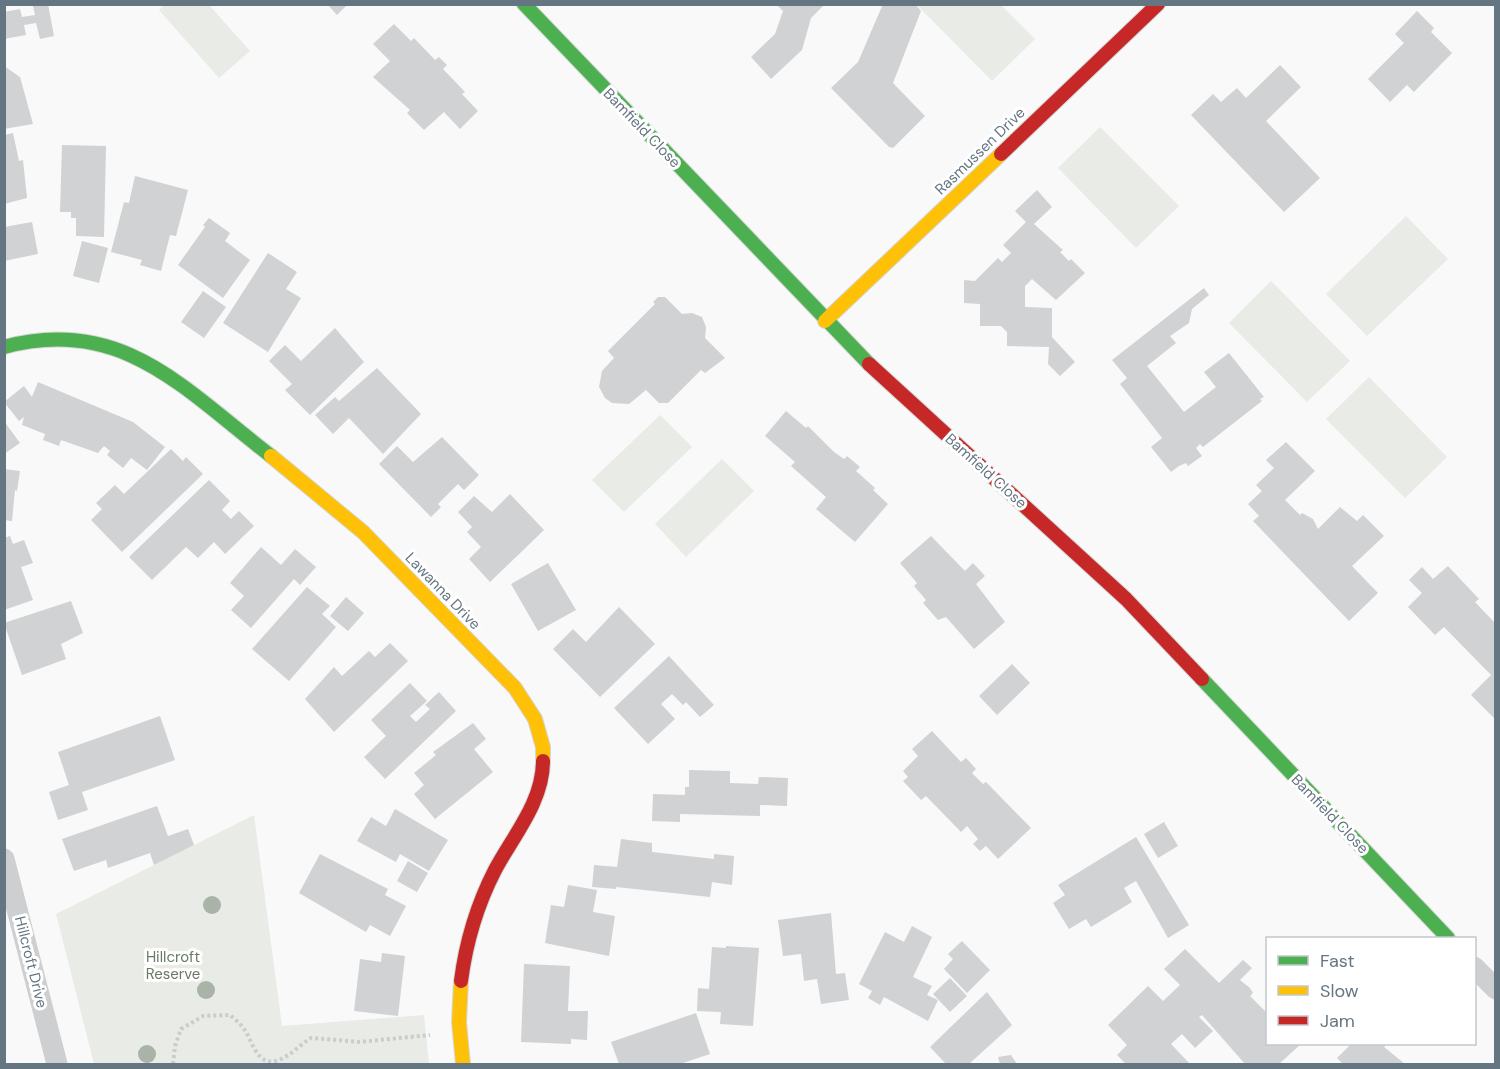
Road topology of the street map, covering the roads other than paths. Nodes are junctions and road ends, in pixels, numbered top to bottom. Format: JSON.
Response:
{"nodes":[{"id":1,"x":524,"y":4,"type":"edge"},
{"id":2,"x":1158,"y":4,"type":"edge"},
{"id":3,"x":825,"y":321,"type":"junction"},
{"id":4,"x":4,"y":347,"type":"edge"},
{"id":5,"x":4,"y":859,"type":"edge"},
{"id":6,"x":1446,"y":937,"type":"edge"},
{"id":7,"x":1476,"y":969,"type":"edge"},
{"id":8,"x":1496,"y":989,"type":"edge"},
{"id":9,"x":57,"y":1065,"type":"edge"},
{"id":10,"x":463,"y":1065,"type":"edge"}],
"edges":[{"from":1,"to":3,"type":"street","name":"Bamfield Close"},
{"from":2,"to":3,"type":"street","name":"Rasmussen Drive"},
{"from":3,"to":6,"type":"street","name":"Bamfield Close"},
{"from":4,"to":10,"type":"street","name":"Lawanna Drive"},
{"from":5,"to":9,"type":"street","name":"Hillcroft Drive"},
{"from":7,"to":8,"type":"street"}]}
